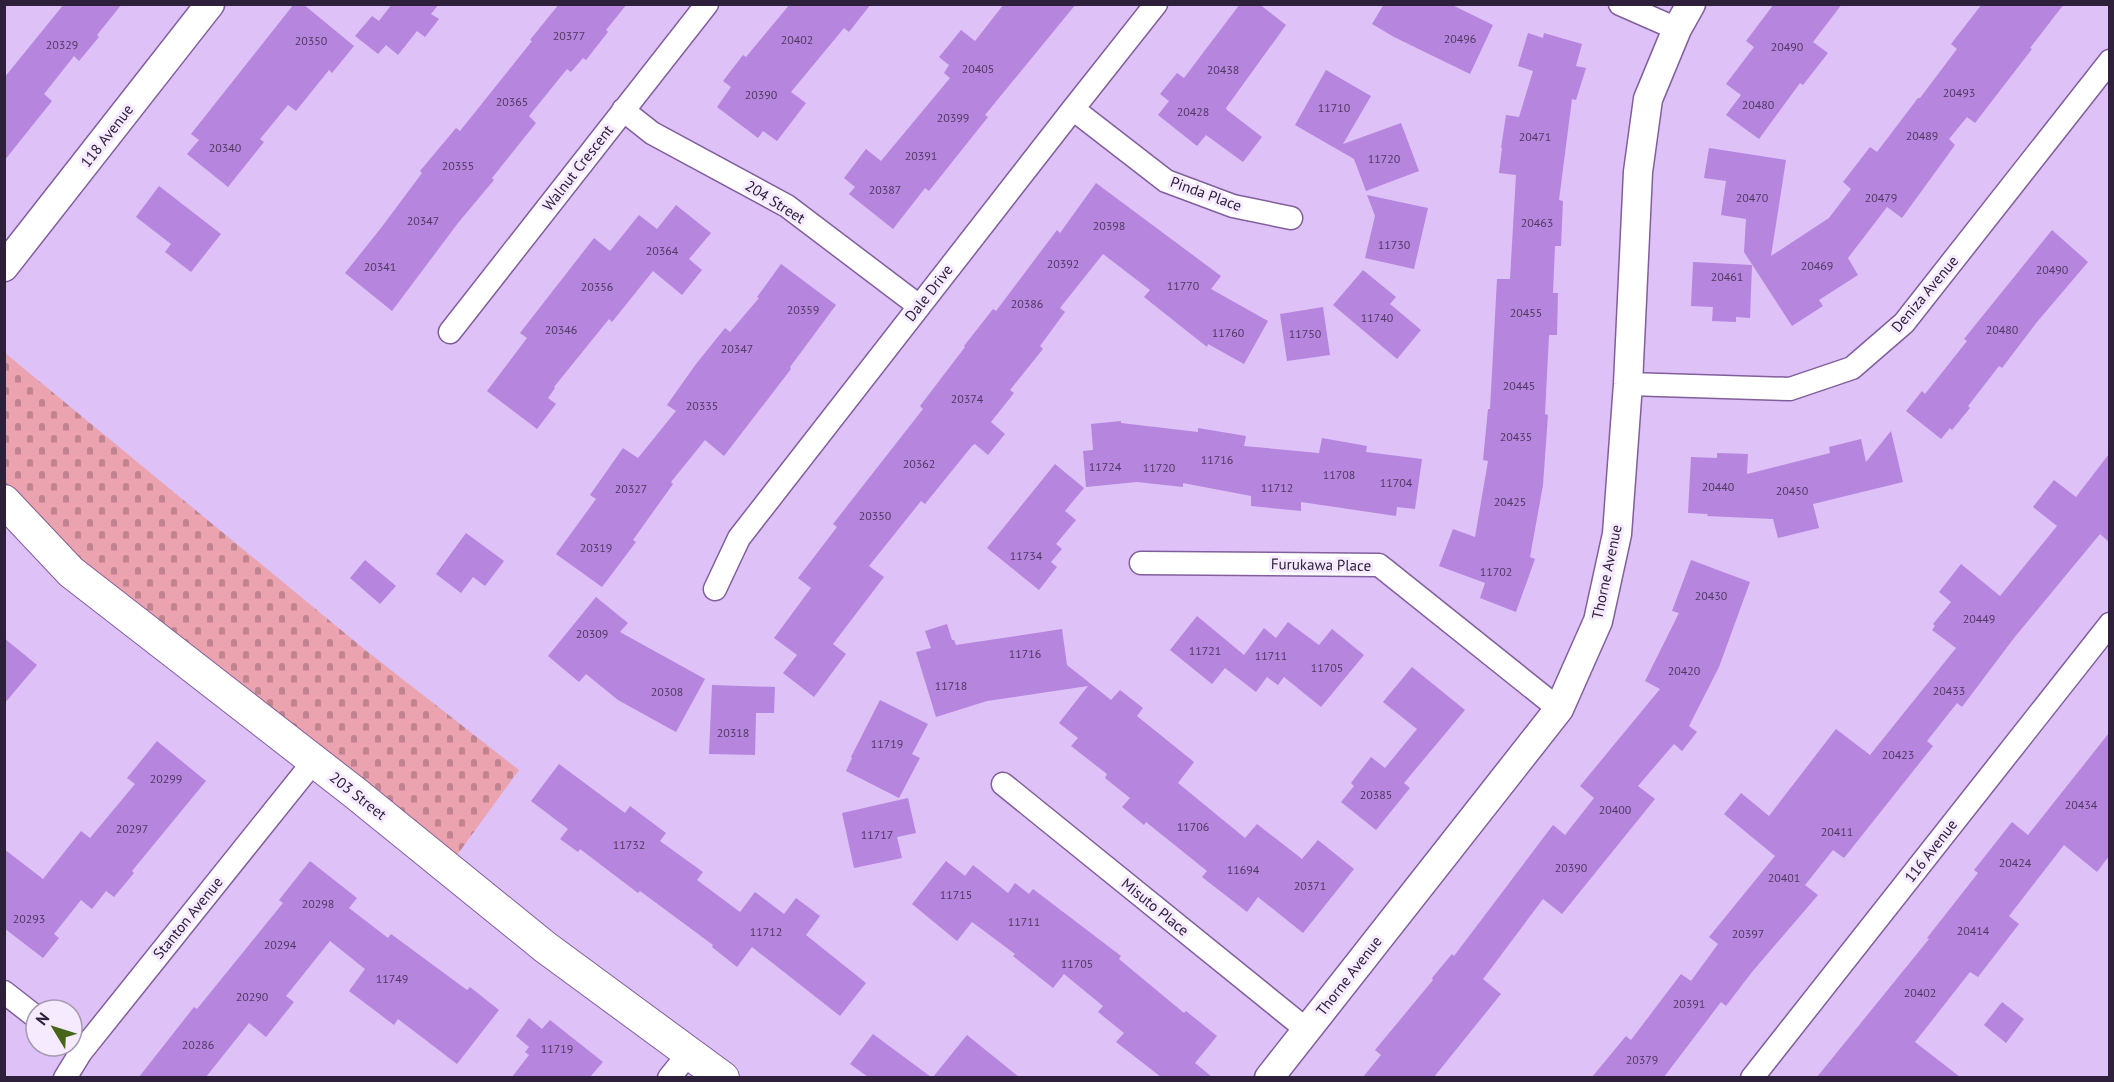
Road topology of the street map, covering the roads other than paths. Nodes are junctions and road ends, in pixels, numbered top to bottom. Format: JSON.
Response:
{"nodes":[{"id":1,"x":210,"y":4,"type":"edge"},
{"id":2,"x":707,"y":4,"type":"edge"},
{"id":3,"x":1156,"y":4,"type":"edge"},
{"id":4,"x":1620,"y":4,"type":"edge"},
{"id":5,"x":1691,"y":4,"type":"edge"},
{"id":6,"x":1677,"y":29,"type":"junction"},
{"id":7,"x":2109,"y":61,"type":"edge"},
{"id":8,"x":1073,"y":109,"type":"junction"},
{"id":9,"x":623,"y":110,"type":"junction"},
{"id":10,"x":1291,"y":218,"type":"dead end"},
{"id":11,"x":4,"y":267,"type":"edge"},
{"id":12,"x":919,"y":306,"type":"junction"},
{"id":13,"x":450,"y":333,"type":"dead end"},
{"id":14,"x":1628,"y":384,"type":"junction"},
{"id":15,"x":4,"y":501,"type":"edge"},
{"id":16,"x":1141,"y":563,"type":"dead end"},
{"id":17,"x":715,"y":589,"type":"dead end"},
{"id":18,"x":2109,"y":624,"type":"edge"},
{"id":19,"x":1558,"y":709,"type":"junction"},
{"id":20,"x":314,"y":761,"type":"junction"},
{"id":21,"x":1003,"y":784,"type":"dead end"},
{"id":22,"x":4,"y":992,"type":"edge"},
{"id":23,"x":24,"y":1008,"type":"edge"},
{"id":24,"x":1307,"y":1030,"type":"junction"},
{"id":25,"x":84,"y":1038,"type":"edge"},
{"id":26,"x":690,"y":1052,"type":"junction"},
{"id":27,"x":72,"y":1058,"type":"edge"},
{"id":28,"x":65,"y":1077,"type":"edge"},
{"id":29,"x":669,"y":1077,"type":"edge"},
{"id":30,"x":723,"y":1077,"type":"edge"},
{"id":31,"x":1269,"y":1077,"type":"edge"},
{"id":32,"x":1752,"y":1077,"type":"edge"}],
"edges":[{"from":1,"to":11,"type":"street","name":"118 Avenue"},
{"from":2,"to":9,"type":"street","name":"Walnut Crescent"},
{"from":3,"to":8,"type":"street","name":"Dale Drive"},
{"from":4,"to":6,"type":"street"},
{"from":5,"to":6,"type":"street","name":"Thorne Avenue"},
{"from":6,"to":14,"type":"street","name":"Thorne Avenue"},
{"from":7,"to":14,"type":"street","name":"Deniza Avenue"},
{"from":8,"to":10,"type":"street","name":"Pinda Place"},
{"from":8,"to":12,"type":"street","name":"Dale Drive"},
{"from":9,"to":12,"type":"street","name":"204 Street"},
{"from":9,"to":13,"type":"street","name":"Walnut Crescent"},
{"from":12,"to":17,"type":"street","name":"Dale Drive"},
{"from":14,"to":19,"type":"street","name":"Thorne Avenue"},
{"from":15,"to":20,"type":"main road","name":"203 Street"},
{"from":16,"to":19,"type":"street","name":"Furukawa Place"},
{"from":18,"to":32,"type":"street","name":"116 Avenue"},
{"from":19,"to":24,"type":"street","name":"Thorne Avenue"},
{"from":20,"to":25,"type":"street","name":"Stanton Avenue"},
{"from":20,"to":26,"type":"main road","name":"203 Street"},
{"from":21,"to":24,"type":"street","name":"Misuto Place"},
{"from":22,"to":23,"type":"street"},
{"from":24,"to":31,"type":"street","name":"Thorne Avenue"},
{"from":26,"to":29,"type":"street"},
{"from":26,"to":30,"type":"main road","name":"203 Street"},
{"from":27,"to":28,"type":"street","name":"Stanton Avenue"}]}
